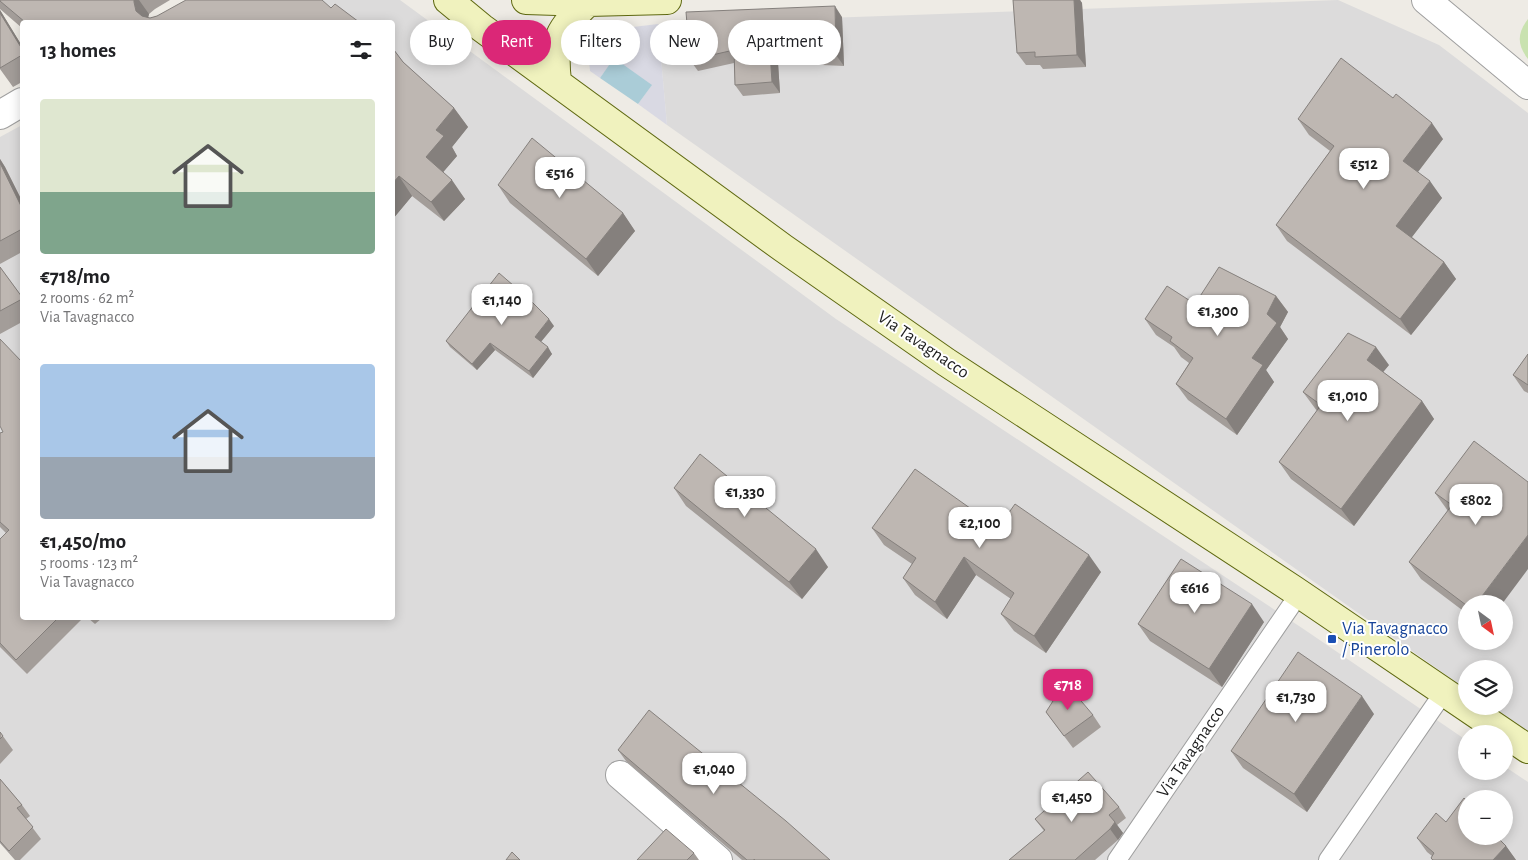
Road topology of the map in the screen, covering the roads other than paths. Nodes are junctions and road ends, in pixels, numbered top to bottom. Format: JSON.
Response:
{"nodes":[{"id":1,"x":448,"y":0,"type":"edge"},
{"id":2,"x":526,"y":0,"type":"edge"},
{"id":3,"x":667,"y":0,"type":"edge"},
{"id":4,"x":1426,"y":0,"type":"edge"},
{"id":5,"x":588,"y":2,"type":"junction"},
{"id":6,"x":557,"y":81,"type":"junction"},
{"id":7,"x":1528,"y":85,"type":"edge"},
{"id":8,"x":20,"y":103,"type":"edge"},
{"id":9,"x":0,"y":115,"type":"edge"},
{"id":10,"x":1299,"y":594,"type":"junction"},
{"id":11,"x":1444,"y":692,"type":"junction"},
{"id":12,"x":1528,"y":749,"type":"edge"},
{"id":13,"x":620,"y":775,"type":"dead end"},
{"id":14,"x":718,"y":860,"type":"edge"},
{"id":15,"x":1117,"y":860,"type":"edge"},
{"id":16,"x":1328,"y":860,"type":"edge"}],
"edges":[{"from":1,"to":6,"type":"street","name":"Via Tavagnacco"},
{"from":2,"to":5,"type":"street"},
{"from":3,"to":5,"type":"street"},
{"from":4,"to":7,"type":"street"},
{"from":5,"to":6,"type":"street"},
{"from":6,"to":10,"type":"street","name":"Via Tavagnacco"},
{"from":8,"to":9,"type":"street"},
{"from":10,"to":11,"type":"street","name":"Via Tavagnacco"},
{"from":10,"to":15,"type":"lane","name":"Via Tavagnacco"},
{"from":11,"to":12,"type":"street","name":"Via Tavagnacco"},
{"from":11,"to":16,"type":"lane"},
{"from":13,"to":14,"type":"street"}]}
